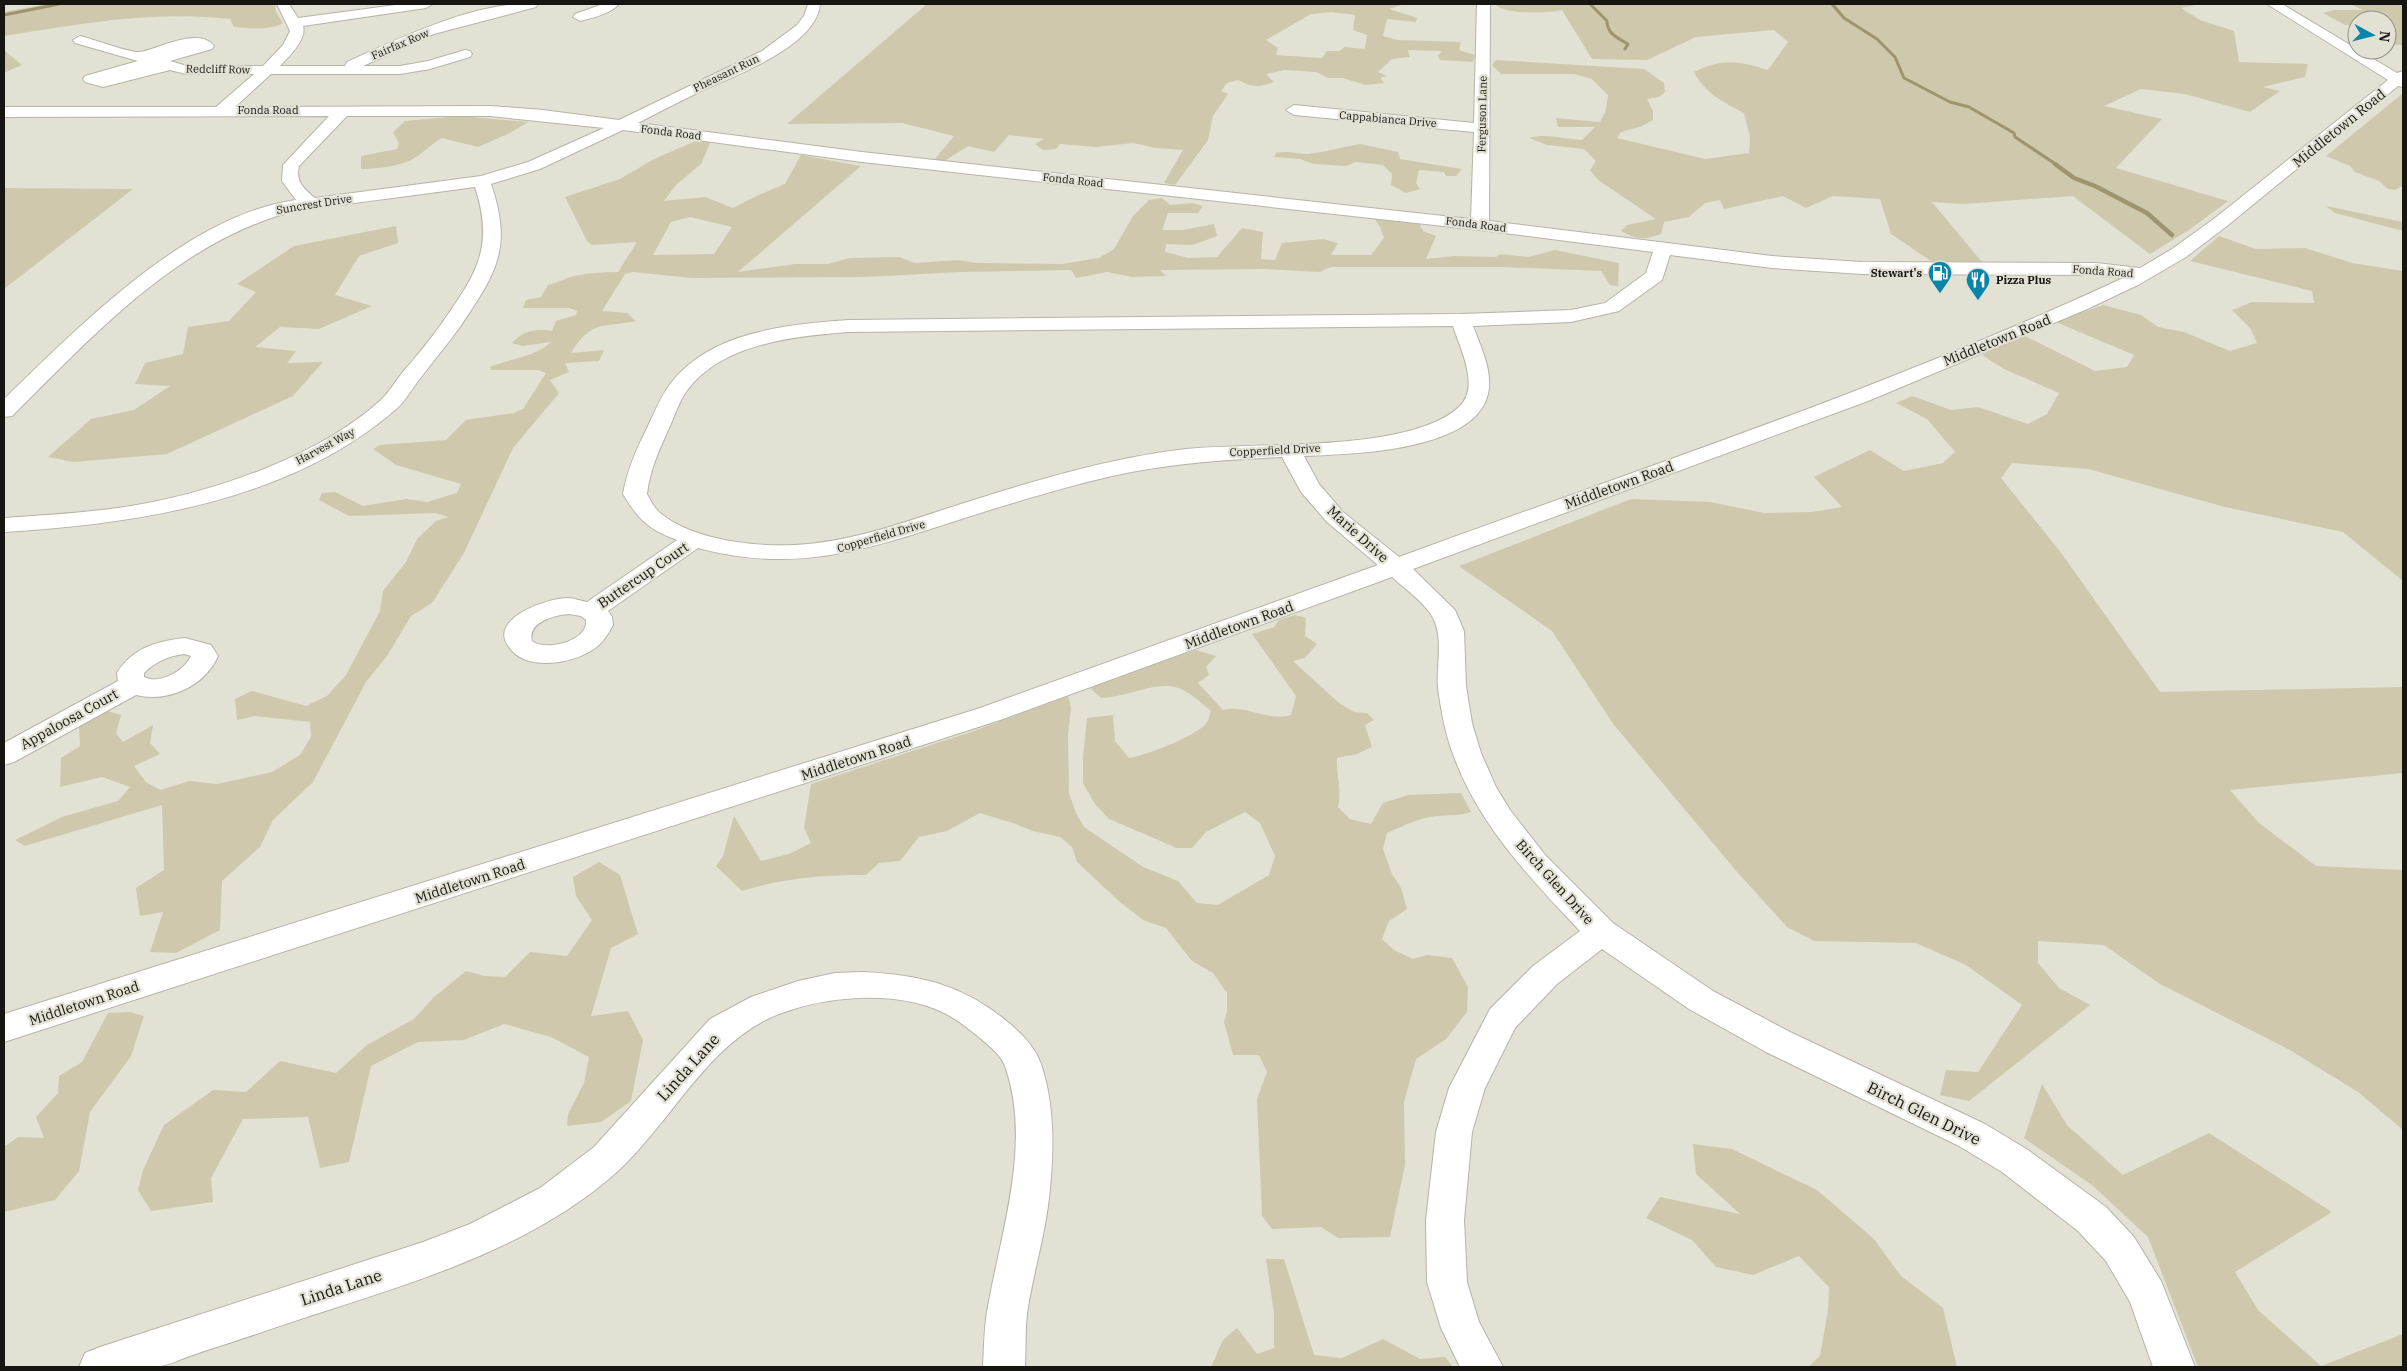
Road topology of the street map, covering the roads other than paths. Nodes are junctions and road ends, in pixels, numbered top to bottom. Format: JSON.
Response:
{"nodes":[{"id":1,"x":283,"y":4,"type":"edge"},
{"id":2,"x":426,"y":4,"type":"edge"},
{"id":3,"x":532,"y":4,"type":"edge"},
{"id":4,"x":612,"y":4,"type":"edge"},
{"id":5,"x":814,"y":4,"type":"edge"},
{"id":6,"x":1484,"y":4,"type":"edge"},
{"id":7,"x":2273,"y":4,"type":"edge"},
{"id":8,"x":580,"y":17,"type":"dead end"},
{"id":9,"x":294,"y":23,"type":"junction"},
{"id":10,"x":80,"y":40,"type":"dead end"},
{"id":11,"x":466,"y":54,"type":"dead end"},
{"id":12,"x":141,"y":56,"type":"junction"},
{"id":13,"x":162,"y":64,"type":"junction"},
{"id":14,"x":268,"y":69,"type":"junction"},
{"id":15,"x":344,"y":69,"type":"junction"},
{"id":16,"x":2402,"y":79,"type":"edge"},
{"id":17,"x":222,"y":110,"type":"junction"},
{"id":18,"x":344,"y":110,"type":"junction"},
{"id":19,"x":1294,"y":110,"type":"dead end"},
{"id":20,"x":4,"y":112,"type":"edge"},
{"id":21,"x":621,"y":126,"type":"junction"},
{"id":22,"x":1481,"y":128,"type":"junction"},
{"id":23,"x":482,"y":181,"type":"junction"},
{"id":24,"x":309,"y":202,"type":"junction"},
{"id":25,"x":1480,"y":224,"type":"junction"},
{"id":26,"x":1663,"y":248,"type":"junction"},
{"id":27,"x":2142,"y":274,"type":"junction"},
{"id":28,"x":1461,"y":320,"type":"junction"},
{"id":29,"x":4,"y":411,"type":"edge"},
{"id":30,"x":1289,"y":450,"type":"junction"},
{"id":31,"x":4,"y":524,"type":"edge"},
{"id":32,"x":694,"y":540,"type":"junction"},
{"id":33,"x":1396,"y":567,"type":"junction"},
{"id":34,"x":592,"y":610,"type":"dead end"},
{"id":35,"x":134,"y":684,"type":"dead end"},
{"id":36,"x":4,"y":755,"type":"edge"},
{"id":37,"x":1601,"y":932,"type":"junction"},
{"id":38,"x":4,"y":1028,"type":"edge"},
{"id":39,"x":105,"y":1366,"type":"edge"},
{"id":40,"x":1004,"y":1367,"type":"edge"},
{"id":41,"x":1482,"y":1367,"type":"edge"},
{"id":42,"x":2174,"y":1367,"type":"edge"}],
"edges":[{"from":1,"to":9,"type":"street"},
{"from":2,"to":9,"type":"street"},
{"from":3,"to":15,"type":"street","name":"Fairfax Row"},
{"from":4,"to":8,"type":"street"},
{"from":5,"to":21,"type":"street","name":"Pheasant Run"},
{"from":6,"to":22,"type":"street","name":"Ferguson Lane"},
{"from":7,"to":16,"type":"street"},
{"from":9,"to":14,"type":"street"},
{"from":10,"to":12,"type":"street","name":"Redcliff Row"},
{"from":11,"to":15,"type":"street"},
{"from":12,"to":13,"type":"street","name":"Redcliff Row"},
{"from":12,"to":13,"type":"street"},
{"from":13,"to":14,"type":"street","name":"Redcliff Row"},
{"from":14,"to":15,"type":"street","name":"Fairfax Row"},
{"from":14,"to":17,"type":"street"},
{"from":16,"to":27,"type":"street","name":"Middletown Road"},
{"from":17,"to":18,"type":"street","name":"Fonda Road"},
{"from":17,"to":20,"type":"street","name":"Fonda Road"},
{"from":18,"to":21,"type":"street","name":"Fonda Road"},
{"from":18,"to":24,"type":"street"},
{"from":19,"to":22,"type":"street","name":"Cappabianca Drive"},
{"from":21,"to":23,"type":"street","name":"Suncrest Drive"},
{"from":21,"to":25,"type":"street","name":"Fonda Road"},
{"from":22,"to":25,"type":"street","name":"Ferguson Lane"},
{"from":23,"to":24,"type":"street","name":"Suncrest Drive"},
{"from":23,"to":31,"type":"street","name":"Harvest Way"},
{"from":24,"to":29,"type":"street","name":"Suncrest Drive"},
{"from":25,"to":26,"type":"street","name":"Fonda Road"},
{"from":26,"to":27,"type":"street","name":"Fonda Road"},
{"from":26,"to":28,"type":"street","name":"Copperfield Drive"},
{"from":27,"to":33,"type":"street","name":"Middletown Road"},
{"from":28,"to":30,"type":"street","name":"Copperfield Drive"},
{"from":28,"to":32,"type":"street","name":"Copperfield Drive"},
{"from":30,"to":32,"type":"street","name":"Copperfield Drive"},
{"from":30,"to":33,"type":"street","name":"Marie Drive"},
{"from":32,"to":34,"type":"street","name":"Buttercup Court"},
{"from":33,"to":37,"type":"street","name":"Birch Glen Drive"},
{"from":33,"to":38,"type":"street","name":"Middletown Road"},
{"from":35,"to":36,"type":"street","name":"Appaloosa Court"},
{"from":37,"to":41,"type":"street","name":"Birch Glen Drive"},
{"from":37,"to":42,"type":"street","name":"Birch Glen Drive"},
{"from":39,"to":40,"type":"street","name":"Linda Lane"}]}
